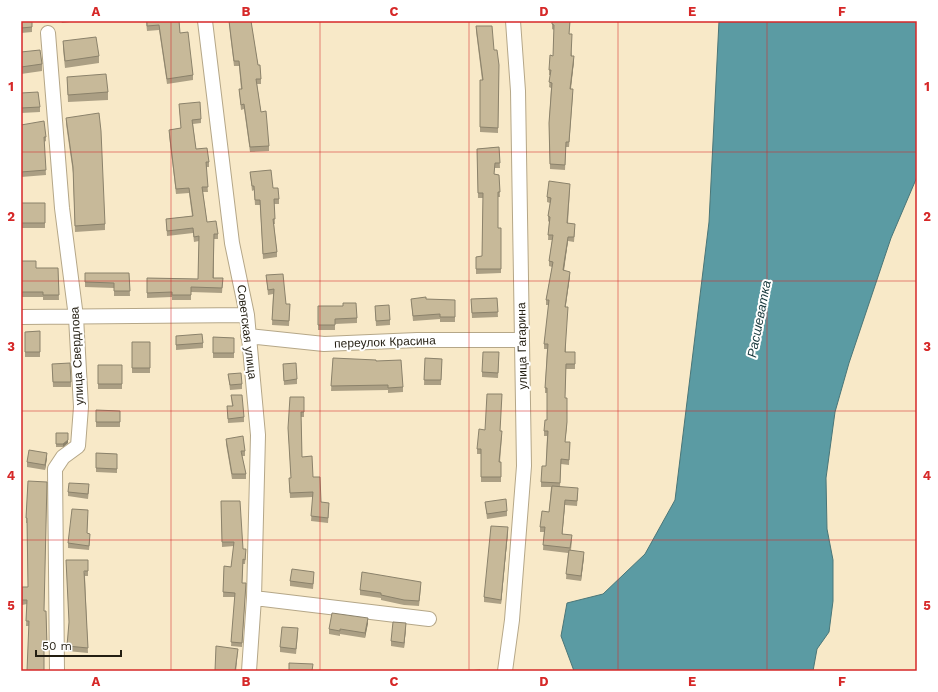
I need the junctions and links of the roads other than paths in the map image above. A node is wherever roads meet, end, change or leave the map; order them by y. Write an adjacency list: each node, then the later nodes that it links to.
1 (205, 21): 4 (street, Советская улица)
2 (513, 21): 8 (street, улица Гагарина)
3 (48, 33): 6 (street, улица Свердлова)
4 (247, 315): 6 (street); 7 (street, Советская улица)
5 (21, 317): 6 (street)
6 (76, 317): 11 (street, улица Свердлова)
7 (248, 336): 8 (street, переулок Красина); 9 (street, Советская улица)
8 (522, 340): 13 (street, улица Гагарина)
9 (254, 598): 10 (street); 12 (street, Советская улица)
10 (429, 619)
11 (57, 671)
12 (248, 671)
13 (505, 671)

